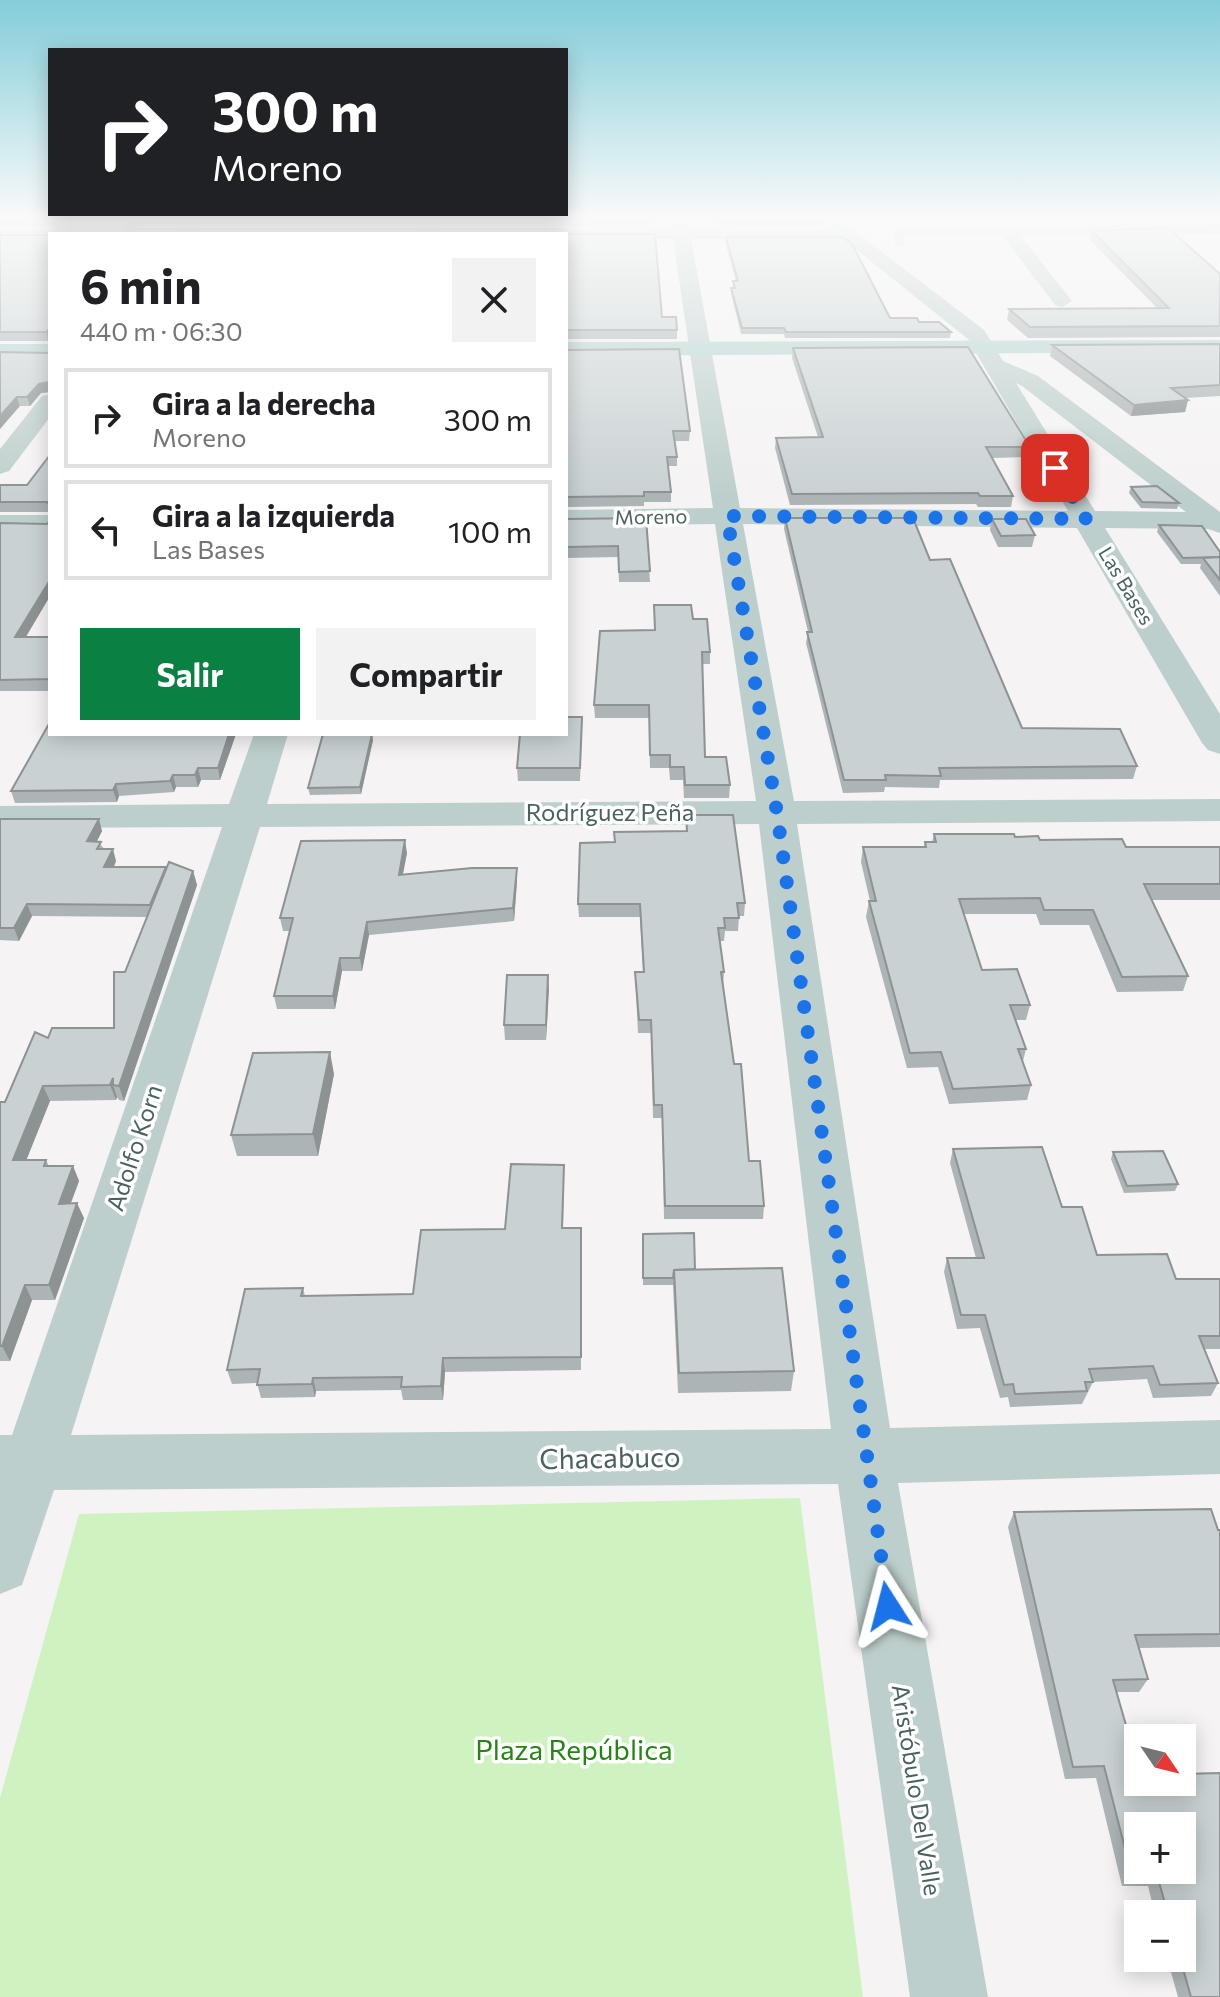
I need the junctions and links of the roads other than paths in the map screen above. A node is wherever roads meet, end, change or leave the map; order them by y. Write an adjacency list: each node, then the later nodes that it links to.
1 (693, 309): 5 (street, Aristóbulo Del Valle)
2 (943, 309): 8 (street)
3 (1220, 346): 8 (main road)
4 (568, 349): 5 (main road)
5 (699, 349): 8 (main road); 11 (street, Aristóbulo Del Valle)
6 (0, 351): 7 (main road)
7 (48, 351)
8 (989, 357): 13 (street, Las Bases); 16 (street)
9 (48, 404): 10 (street)
10 (0, 466)
11 (727, 516): 12 (street, Moreno); 13 (street, Moreno); 20 (street, Aristóbulo Del Valle)
12 (568, 518)
13 (1086, 519): 16 (street, Moreno); 18 (street, Las Bases)
14 (0, 523): 15 (street)
15 (48, 523)
16 (1218, 523)
17 (270, 736): 21 (street, Adolfo Korn)
18 (1220, 743)
19 (1220, 810): 20 (street, Rodríguez Peña)
20 (777, 813): 21 (street, Rodríguez Peña); 24 (street, Aristóbulo Del Valle)
21 (245, 814): 22 (street, Rodríguez Peña); 25 (street, Adolfo Korn)
22 (0, 817)
23 (1220, 1447): 24 (street, Chacabuco)
24 (864, 1456): 25 (street, Chacabuco); 27 (street, Aristóbulo Del Valle)
25 (15, 1463): 26 (street, Adolfo Korn)
26 (0, 1563)
27 (949, 1997)

